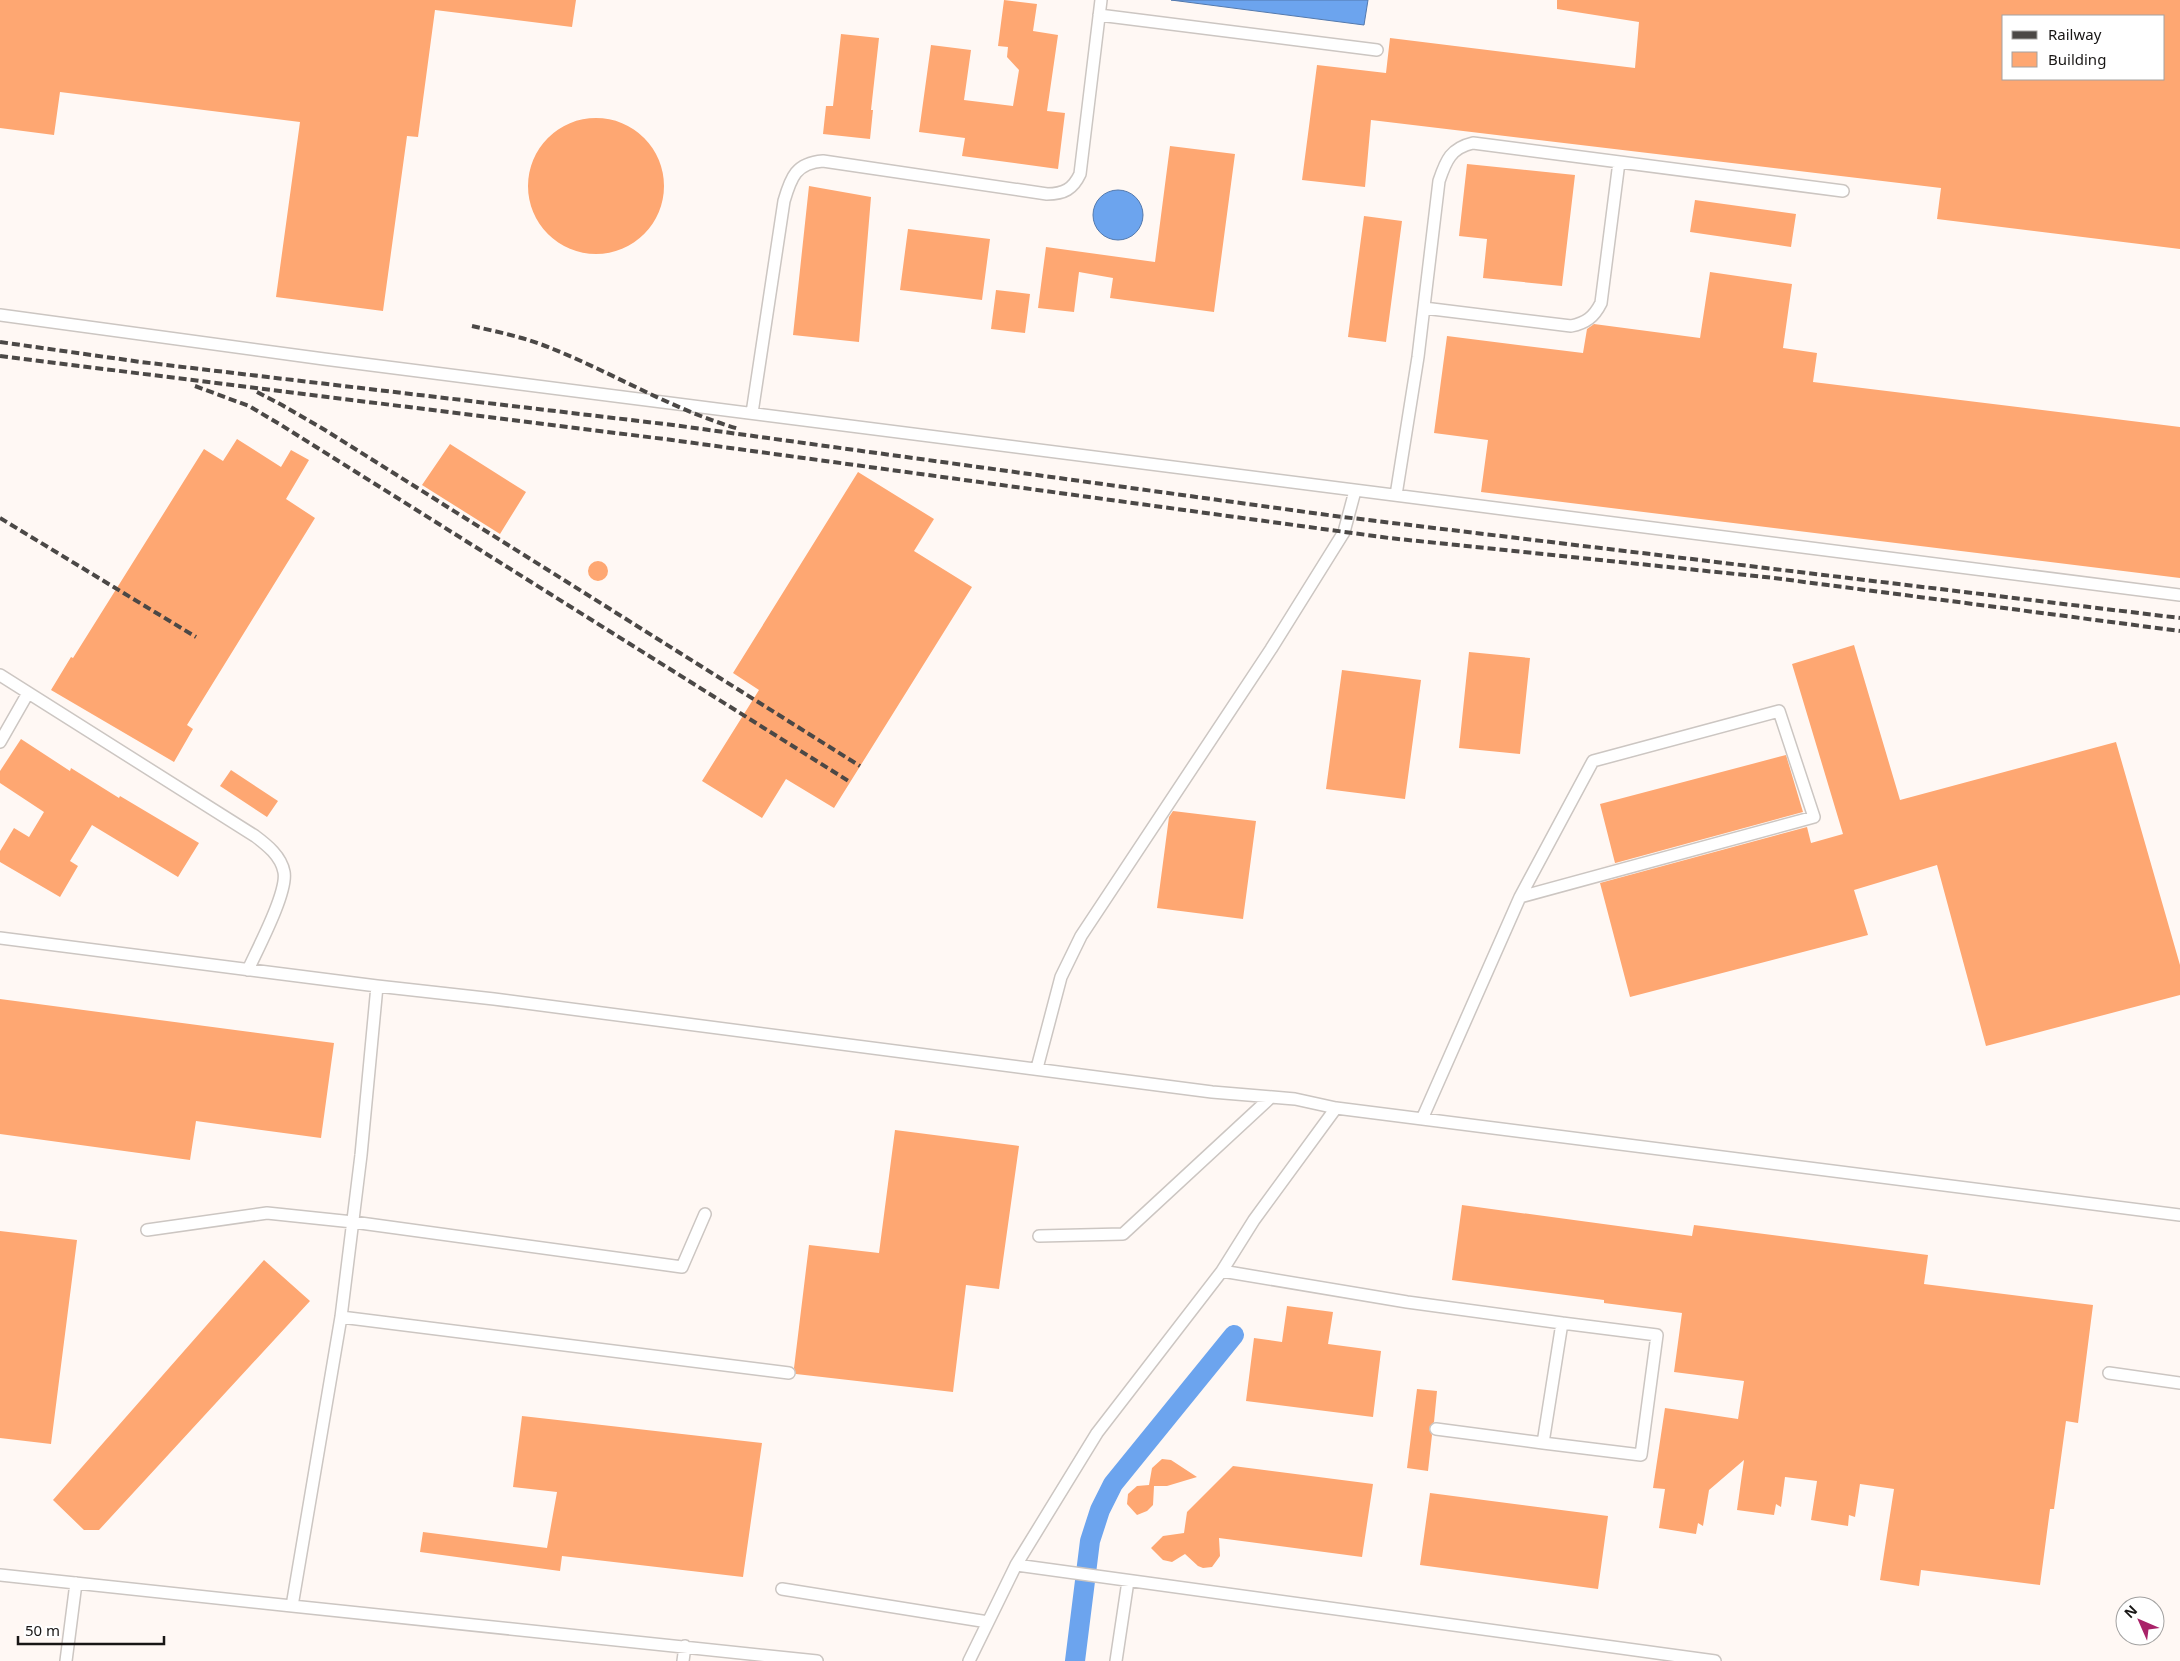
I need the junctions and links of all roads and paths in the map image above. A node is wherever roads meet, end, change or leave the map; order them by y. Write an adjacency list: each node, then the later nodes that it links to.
1 (1101, 0): 2 (lane)
2 (1099, 15): 3 (lane); 8 (lane)
3 (1377, 50)
4 (1619, 162): 5 (lane); 6 (lane); 6 (lane)
5 (1843, 191)
6 (1424, 308): 10 (lane)
7 (0, 315): 8 (lane)
8 (752, 413): 9 (lane)
9 (1355, 491): 10 (lane); 19 (lane)
10 (1396, 495): 11 (lane)
11 (2180, 595)
12 (0, 675): 13 (lane)
13 (28, 693): 14 (lane); 17 (lane)
14 (0, 742)
15 (1520, 897): 15 (lane); 22 (lane)
16 (0, 938): 17 (lane)
17 (248, 970): 18 (lane)
18 (377, 986): 19 (lane); 25 (lane)
19 (1038, 1068): 20 (lane)
20 (1270, 1098): 21 (lane); 27 (lane)
21 (1336, 1108): 22 (lane); 28 (lane)
22 (1422, 1119): 24 (lane)
23 (705, 1214): 25 (lane)
24 (2180, 1215)
25 (353, 1222): 26 (lane); 29 (lane)
26 (147, 1230)
27 (1039, 1236)
28 (1222, 1271): 30 (lane); 36 (lane)
29 (341, 1317): 32 (lane); 41 (lane)
30 (1562, 1323): 35 (lane); 35 (lane)
31 (2109, 1373): 33 (lane)
32 (789, 1374)
33 (2180, 1383)
34 (1436, 1429): 35 (lane)
35 (1544, 1443)
36 (1016, 1565): 38 (lane); 42 (lane)
37 (0, 1575): 39 (lane)
38 (1128, 1580): 48 (lane); 49 (lane)
39 (76, 1583): 41 (lane); 44 (lane)
40 (782, 1589): 42 (lane)
41 (292, 1606): 43 (lane)
42 (988, 1622): 47 (lane)
43 (685, 1646): 45 (lane); 46 (lane)
44 (66, 1661)
45 (684, 1661)
46 (817, 1661)
47 (969, 1661)
48 (1116, 1661)
49 (1715, 1661)

